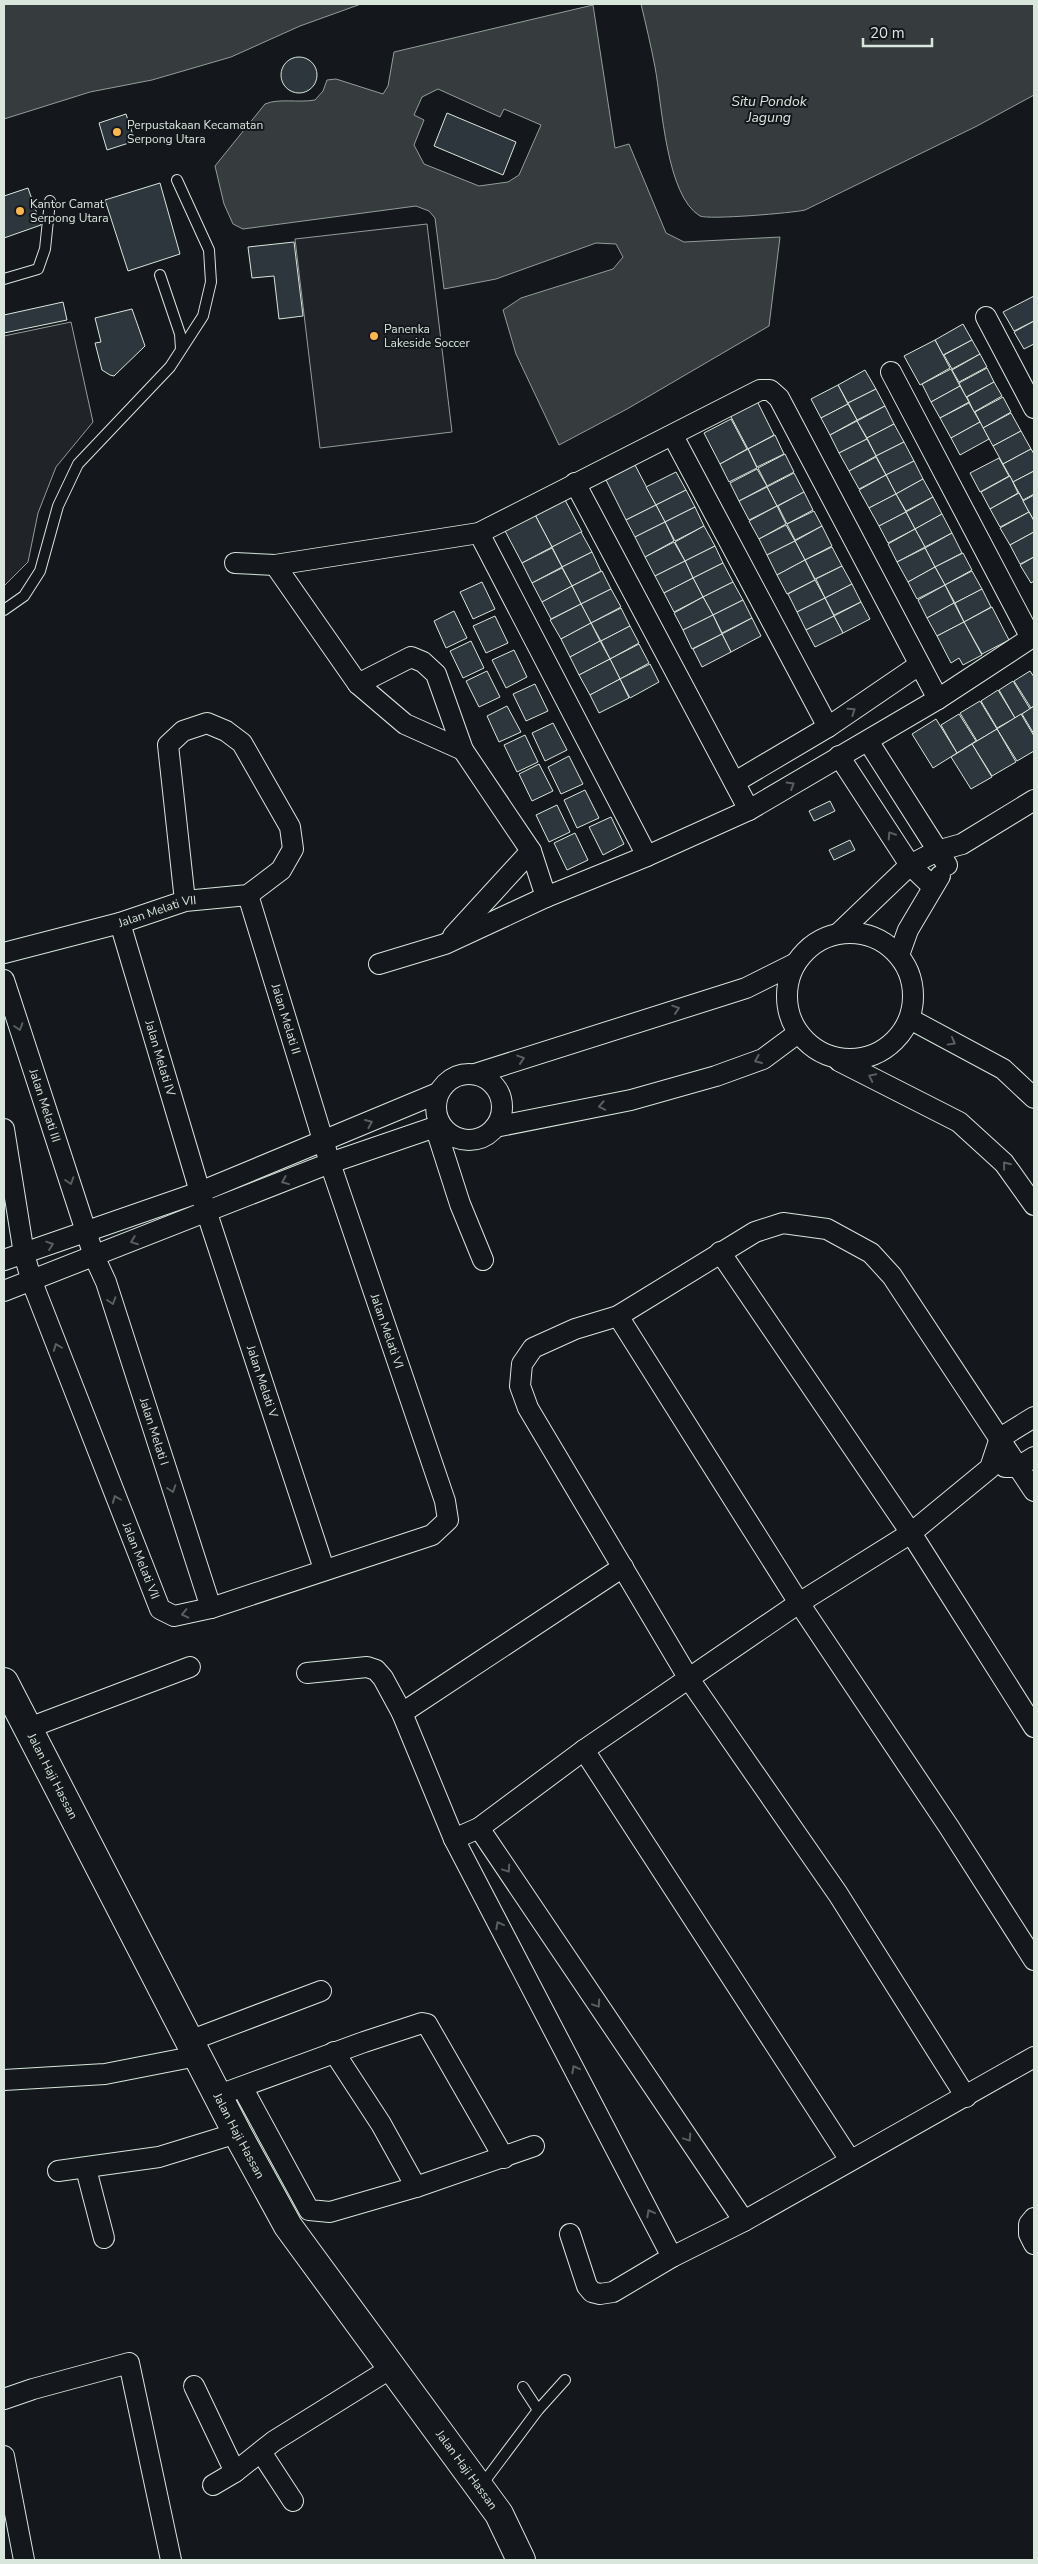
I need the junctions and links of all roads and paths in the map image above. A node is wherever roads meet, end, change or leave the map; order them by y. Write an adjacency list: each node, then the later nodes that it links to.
1 (177, 180): 6 (lane)
2 (50, 201): 4 (lane)
3 (160, 276): 6 (lane)
4 (4, 279)
5 (986, 318): 8 (street)
6 (181, 349): 14 (lane)
7 (891, 372): 15 (street)
8 (1034, 408)
9 (673, 436): 10 (street); 16 (street); 19 (street)
10 (575, 483): 11 (street); 23 (street)
11 (480, 533): 13 (street); 27 (street)
12 (235, 563): 13 (street)
13 (274, 565): 17 (street)
14 (4, 610)
15 (1033, 637): 18 (street)
16 (919, 665): 18 (street); 19 (street, one-way to 16)
17 (358, 684): 21 (street); 21 (street)
18 (938, 699): 20 (street)
19 (828, 727): 23 (street)
20 (868, 741): 22 (street); 28 (street)
21 (463, 750): 26 (street)
22 (839, 756): 25 (street, one-way to 22); 29 (street, one-way to 22)
23 (736, 782): 25 (street)
24 (1034, 800): 28 (street)
25 (749, 810): 27 (street)
26 (531, 851): 32 (street); 36 (street)
27 (647, 856): 32 (street)
28 (942, 858): 29 (street); 30 (street)
29 (910, 865): 30 (street); 35 (street)
30 (932, 886): 38 (street)
31 (248, 896): 33 (street, Jalan Melati VII); 33 (street); 51 (street, Jalan Melati II)
32 (546, 896): 36 (street)
33 (185, 901): 34 (street, Jalan Melati VII)
34 (120, 923): 37 (street, Jalan Melati VII); 53 (street, Jalan Melati IV)
35 (839, 933): 38 (street); 40 (street)
36 (445, 944): 39 (street)
37 (4, 953)
38 (899, 955): 42 (street)
39 (379, 964)
40 (794, 964): 43 (street); 45 (street, one-way to 40)
41 (4, 980): 56 (street, Jalan Melati III, one-way to 56)
42 (910, 1019): 44 (street); 47 (street, one-way to 47)
43 (798, 1033): 44 (street); 49 (street, one-way to 49)
44 (832, 1057): 54 (street, one-way to 44)
45 (475, 1074): 46 (street); 49 (street)
46 (438, 1093): 48 (street); 51 (street, one-way to 46)
47 (1034, 1098)
48 (438, 1126): 49 (street); 52 (street); 61 (street)
49 (495, 1127)
50 (4, 1129): 58 (street)
51 (324, 1142): 52 (street, Jalan Melati VI); 53 (street)
52 (330, 1163): 55 (street, one-way to 55); 70 (street, Jalan Melati VI)
53 (200, 1192): 55 (street, Jalan Melati V); 56 (street)
54 (1034, 1205)
55 (208, 1212): 59 (street, one-way to 59); 73 (street, Jalan Melati V)
56 (87, 1232): 58 (street, one-way to 56); 59 (street, Jalan Melati III)
57 (720, 1252): 64 (street); 66 (street); 71 (street)
58 (24, 1254): 60 (street); 62 (street, Jalan Melati VII)
59 (94, 1256): 62 (street); 75 (street, Jalan Melati I, one-way to 75)
60 (4, 1260)
61 (483, 1260)
62 (32, 1282): 63 (street); 75 (street, Jalan Melati VII, one-way to 62)
63 (4, 1291)
64 (618, 1316): 72 (street); 74 (street)
65 (1034, 1417): 66 (street)
66 (1000, 1438): 67 (street); 68 (street)
67 (1026, 1462): 68 (street); 69 (street)
68 (990, 1468): 71 (street)
69 (1034, 1491)
70 (448, 1520): 73 (street, Jalan Melati VII)
71 (911, 1534): 74 (street); 81 (street)
72 (623, 1567): 78 (street); 80 (street)
73 (324, 1569): 75 (street, Jalan Melati VII)
74 (798, 1603): 78 (street); 86 (street)
75 (211, 1608)
76 (190, 1667): 82 (street)
77 (307, 1673): 80 (street)
78 (689, 1679): 83 (street); 93 (street)
79 (4, 1682): 82 (street, Jalan Haji Hassan)
80 (402, 1713): 85 (street)
81 (1034, 1727)
82 (26, 1729): 88 (street, Jalan Haji Hassan)
83 (584, 1750): 84 (street); 97 (street)
84 (479, 1828): 85 (street); 102 (street, one-way to 102)
85 (454, 1839): 106 (street, one-way to 85)
86 (1034, 1960)
87 (321, 1991): 88 (street)
88 (193, 2048): 91 (street); 92 (street, Jalan Haji Hassan)
89 (334, 2052): 92 (street); 96 (street); 100 (street)
90 (1034, 2057): 93 (street)
91 (4, 2080)
92 (230, 2091): 94 (street, Jalan Haji Hassan); 100 (street)
93 (966, 2097): 97 (street)
94 (237, 2133): 98 (street); 107 (street, Jalan Haji Hassan)
95 (534, 2146): 96 (street)
96 (504, 2158): 100 (street)
97 (850, 2160): 102 (street)
98 (86, 2168): 99 (street); 104 (street)
99 (58, 2171)
100 (416, 2187)
101 (1034, 2218): 105 (street)
102 (744, 2221): 106 (street)
103 (570, 2234): 106 (street)
104 (104, 2238)
105 (1034, 2244)
106 (672, 2257)
107 (393, 2368): 113 (street); 117 (street, Jalan Haji Hassan)
108 (565, 2380): 112 (lane)
109 (194, 2386): 115 (street)
110 (523, 2388): 112 (lane)
111 (4, 2399): 120 (street)
112 (538, 2410): 117 (lane)
113 (261, 2452): 115 (street); 118 (street)
114 (4, 2456): 119 (street)
115 (235, 2472): 116 (street)
116 (213, 2485)
117 (480, 2487): 121 (street, Jalan Haji Hassan)
118 (294, 2501)
119 (24, 2560)
120 (171, 2560)
121 (521, 2560)

